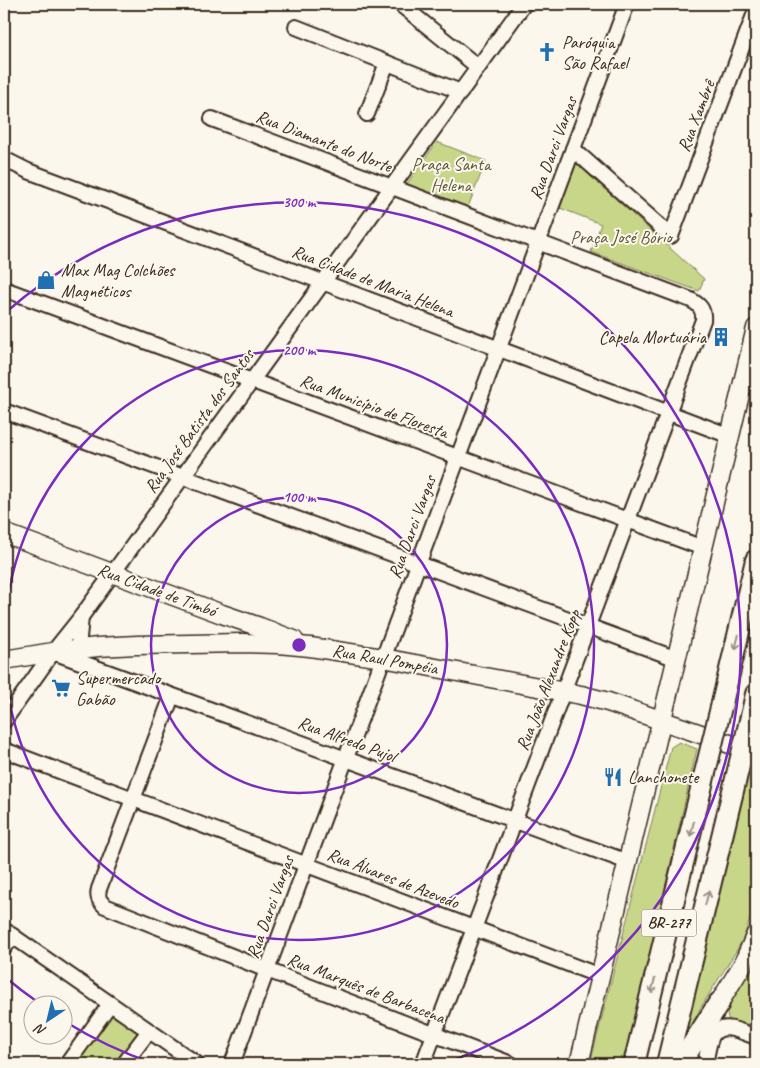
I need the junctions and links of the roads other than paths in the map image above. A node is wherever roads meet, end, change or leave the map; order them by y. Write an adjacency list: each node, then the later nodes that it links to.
1 (400, 4): 8 (street)
2 (524, 4): 8 (street, Rua José Batista dos Santos)
3 (627, 4): 12 (street, Rua Darci Vargas)
4 (744, 4): 5 (street)
5 (756, 9): 12 (street, Rua Xambrê)
6 (296, 27): 7 (street)
7 (387, 63): 9 (street); 10 (street)
8 (478, 67): 9 (street, Rua José Batista dos Santos)
9 (461, 92): 14 (street, Rua José Batista dos Santos)
10 (367, 114)
11 (212, 118): 14 (street, Rua Diamante do Norte)
12 (573, 149): 15 (street, Rua Darci Vargas)
13 (4, 159): 16 (street, Rua Cidade de Maria Helena)
14 (392, 187): 15 (street, Rua Diamante do Norte); 16 (street, Rua José Batista dos Santos)
15 (538, 242): 18 (street, Rua Diamante do Norte); 20 (street, Rua Darci Vargas)
16 (323, 282): 20 (street, Rua Cidade de Maria Helena); 21 (street, Rua José Batista dos Santos)
17 (4, 289): 21 (street, Rua Município de Floresta)
18 (702, 308): 23 (street, Rua João Alexandre Kopp)
19 (756, 328): 24 (main road)
20 (498, 348): 23 (street, Rua Cidade de Maria Helena); 25 (street, Rua Darci Vargas)
21 (252, 381): 25 (street, Rua Município de Floresta); 26 (street, Rua José Batista dos Santos)
22 (4, 411): 26 (street)
23 (669, 412): 24 (street, Rua Cidade de Maria Helena); 27 (street, Rua João Alexandre Kopp)
24 (730, 436): 29 (main road)
25 (458, 457): 27 (street, Rua Município de Floresta); 31 (street, Rua Darci Vargas)
26 (182, 477): 31 (street); 32 (street, Rua José Batista dos Santos)
27 (628, 520): 29 (street, Rua Município de Floresta); 36 (street, Rua João Alexandre Kopp)
28 (4, 533): 32 (main road, Rua Cidade de Timbó)
29 (703, 548): 43 (main road)
30 (756, 560): 74 (highway, BR-277, one-way to 74, bridge)
31 (418, 564): 36 (street); 42 (street, Rua Darci Vargas)
32 (113, 574): 33 (main road, Rua Cidade de Timbó); 34 (street, Rua José Batista dos Santos)
33 (222, 614): 35 (main road, Rua Cidade de Timbó); 37 (main road)
34 (81, 617): 39 (street); 40 (street, Rua José Batista dos Santos)
35 (260, 627): 37 (main road); 38 (main road, Rua Cidade de Timbó)
36 (588, 627): 43 (street); 44 (street, Rua João Alexandre Kopp)
37 (247, 643): 38 (main road, Rua Raul Pompéia); 39 (main road, Rua Raul Pompéia)
38 (310, 647): 42 (main road, Rua Raul Pompéia)
39 (78, 648): 40 (main road, Rua Raul Pompéia)
40 (52, 652): 41 (main road, Rua Raul Pompéia); 45 (street, Rua Alfredo Pujol); 48 (street, Rua José Batista dos Santos)
41 (7, 658)
42 (383, 658): 44 (main road, Rua Raul Pompéia); 51 (street, Rua Darci Vargas)
43 (677, 659): 47 (main road)
44 (564, 691): 47 (main road, Rua Raul Pompéia); 53 (street, Rua João Alexandre Kopp)
45 (172, 696): 51 (street, Rua Alfredo Pujol); 52 (street)
46 (755, 701): 75 (highway, BR-277, one-way to 46, bridge)
47 (662, 720): 50 (main road, Rua Raul Pompéia); 54 (main road)
48 (4, 721)
49 (4, 750): 52 (street, Rua Álvares de Azevedo)
50 (756, 753)
51 (345, 759): 53 (street, Rua Alfredo Pujol); 55 (street, Rua Darci Vargas)
52 (133, 799): 55 (street, Rua Álvares de Azevedo); 60 (street, Rua Marquês de Barbacena)
53 (514, 821): 54 (street, Rua Alfredo Pujol); 56 (street, Rua João Alexandre Kopp)
54 (628, 862): 61 (main road)
55 (306, 865): 56 (street, Rua Álvares de Azevedo); 60 (street, Rua Darci Vargas)
56 (474, 929): 61 (street, Rua Álvares de Azevedo); 65 (street, Rua João Alexandre Kopp)
57 (8, 933): 59 (street); 63 (street)
58 (756, 934): 62 (main road)
59 (4, 948)
60 (267, 970): 65 (street, Rua Marquês de Barbacena); 70 (street, Rua Darci Vargas)
61 (600, 976): 73 (main road)
62 (719, 1003): 76 (highway)
63 (110, 1004): 64 (street); 67 (street)
64 (149, 1031): 68 (street); 69 (street)
65 (434, 1034): 71 (street, Rua João Alexandre Kopp); 72 (street, Rua Marquês de Barbacena)
66 (756, 1037): 77 (street)
67 (67, 1064)
68 (124, 1064)
69 (197, 1064)
70 (232, 1064)
71 (423, 1064)
72 (511, 1064)
73 (579, 1064)
74 (634, 1064)
75 (667, 1064)
76 (680, 1064)
77 (705, 1064)

